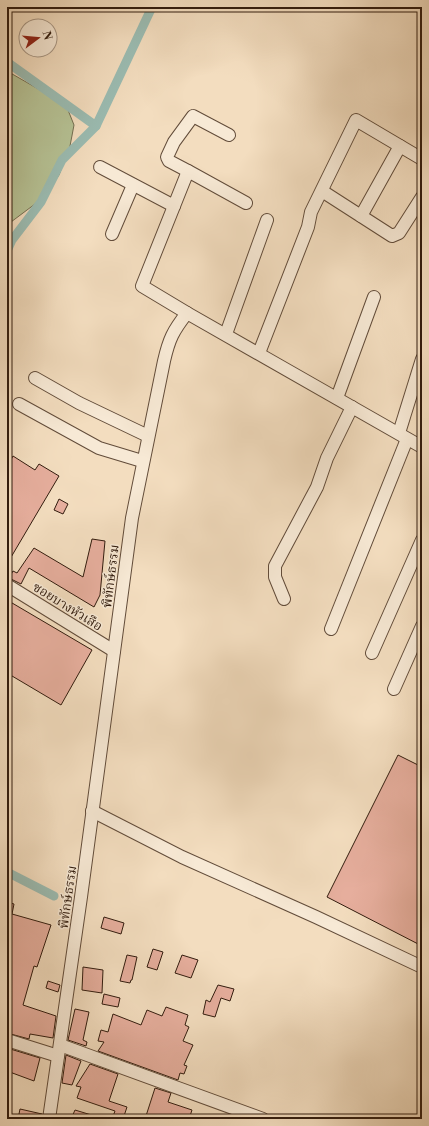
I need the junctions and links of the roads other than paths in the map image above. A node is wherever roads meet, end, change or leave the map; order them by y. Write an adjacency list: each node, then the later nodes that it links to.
1 (230, 135): 5 (street)
2 (400, 146): 3 (street); 7 (street); 11 (street)
3 (422, 159)
4 (100, 167): 6 (street)
5 (188, 172): 9 (street); 10 (street)
6 (134, 185): 10 (street); 13 (street)
7 (322, 191): 11 (street); 17 (street)
8 (422, 198): 11 (street)
9 (246, 203)
10 (174, 206): 15 (street)
11 (361, 216)
12 (267, 220): 16 (street)
13 (112, 234)
14 (374, 297): 20 (street)
15 (187, 313): 16 (street); 23 (street, พิทักษ์ธรรม)
16 (226, 334): 17 (street)
17 (259, 353): 20 (street)
18 (422, 359): 24 (street)
19 (35, 378): 23 (street)
20 (337, 398): 22 (street)
21 (19, 404): 26 (street)
22 (352, 407): 24 (street); 29 (street)
23 (148, 436): 26 (street, พิทักษ์ธรรม)
24 (403, 436): 25 (street); 31 (street)
25 (422, 447)
26 (142, 461): 32 (street, พิทักษ์ธรรม)
27 (422, 540): 33 (street)
28 (7, 585): 32 (street, ซอยบางหัวเสือ)
29 (284, 599)
30 (422, 626): 34 (street)
31 (331, 629)
32 (114, 651): 35 (street, พิทักษ์ธรรม)
33 (372, 653)
34 (394, 689)
35 (92, 811): 36 (street); 38 (street, พิทักษ์ธรรม)
36 (422, 967)
37 (7, 1040): 38 (street)
38 (59, 1050): 39 (street, พิทักษ์ธรรม); 40 (street)
39 (49, 1119)
40 (263, 1119)

